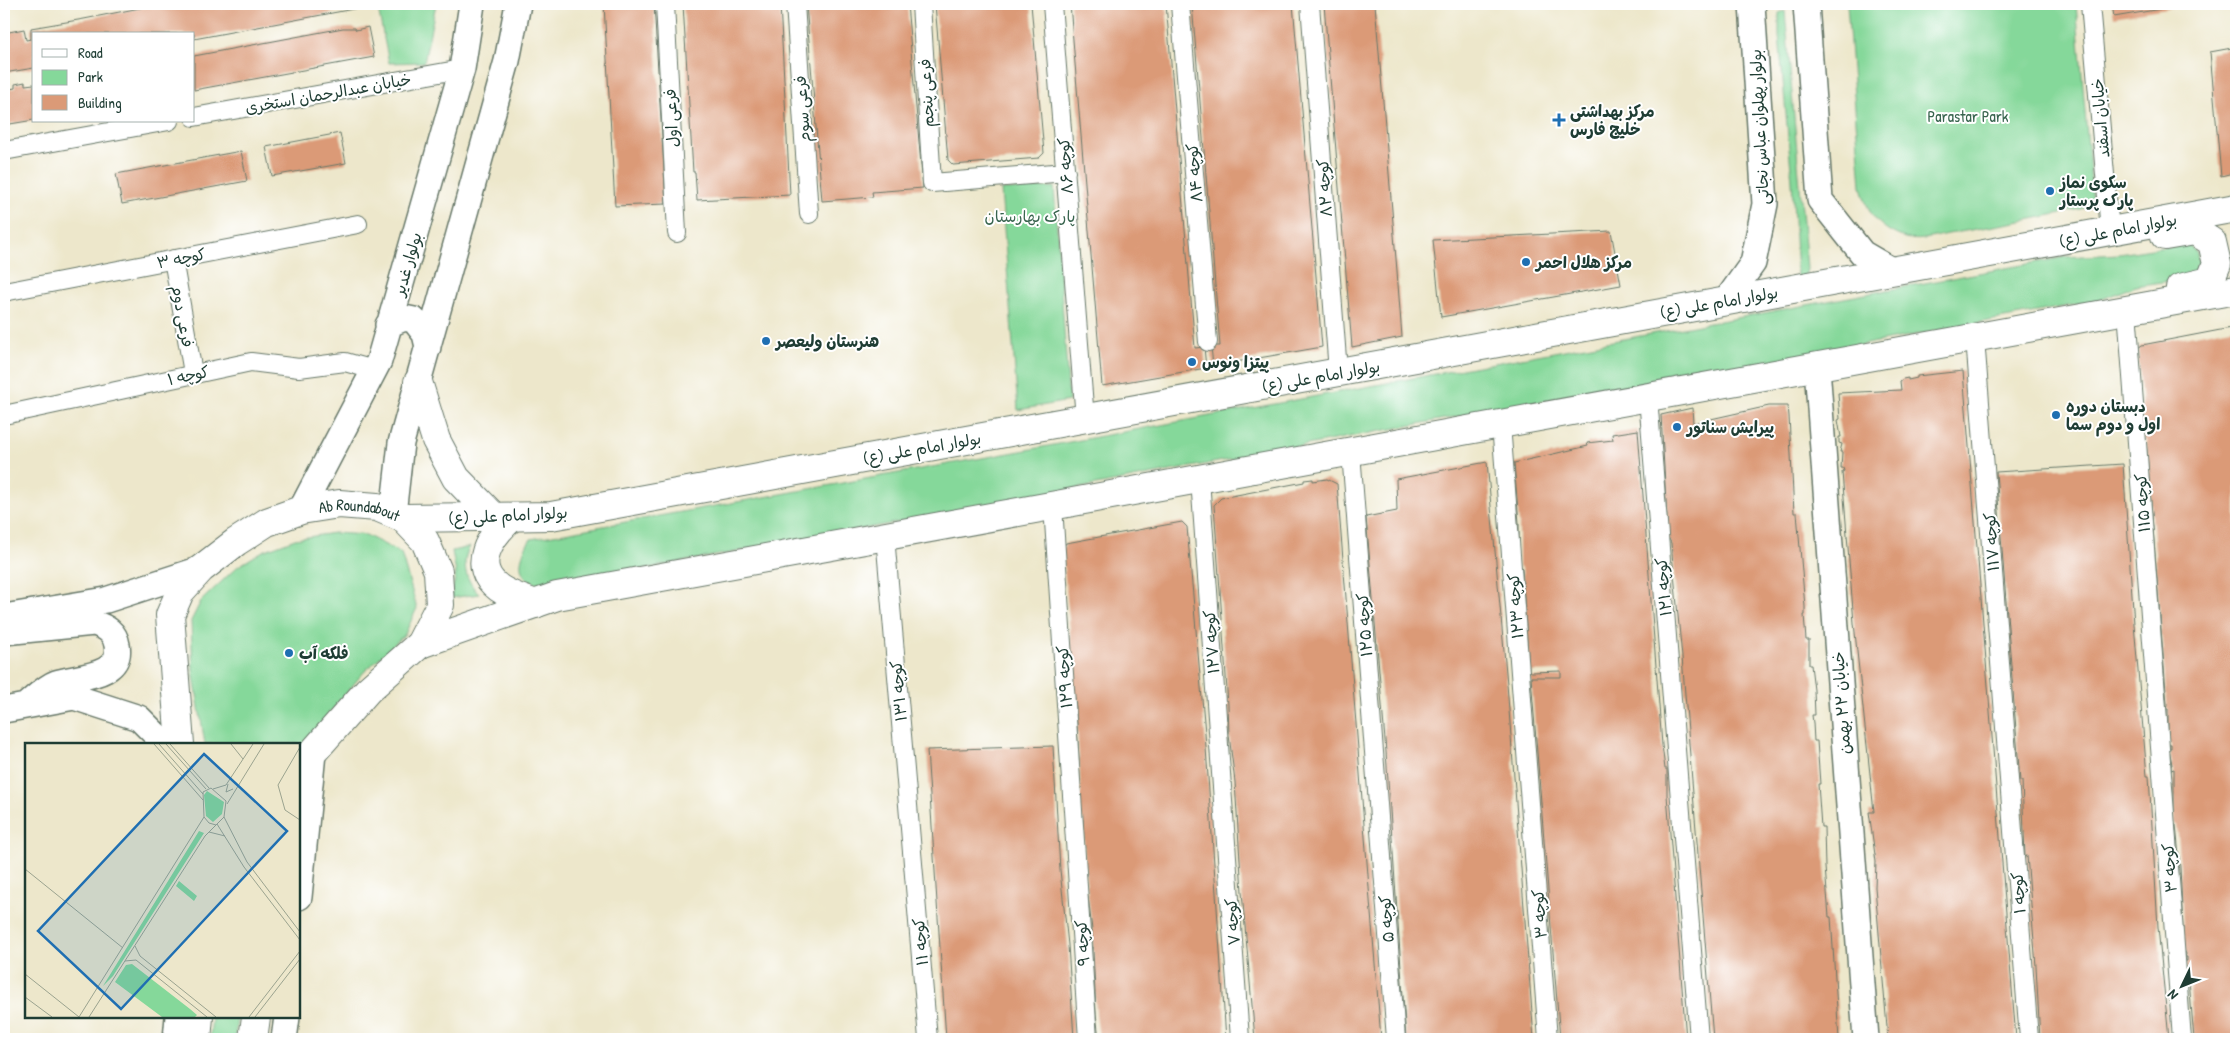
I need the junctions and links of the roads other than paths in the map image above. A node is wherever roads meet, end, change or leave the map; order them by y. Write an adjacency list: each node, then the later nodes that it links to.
1 (472, 4): 12 (street, بولوار غدیر)
2 (518, 4): 28 (street)
3 (665, 4): 21 (street, فرعی اول)
4 (795, 4): 18 (street, فرعی سوم)
5 (921, 4): 16 (street, فرعی پنجم)
6 (1052, 4): 16 (street, کوچه ۸۶)
7 (1180, 4): 34 (street, کوچه ۸۴)
8 (1310, 4): 38 (street, کوچه ۸۲)
9 (2090, 4): 20 (street, خیابان اسفند)
10 (1804, 7): 24 (street)
11 (1758, 8): 29 (street, بولوار پهلوان عباس نجاتی)
12 (462, 69): 13 (street, خیابان عبدالرحمان استخری); 25 (street, بولوار غدیر)
13 (195, 117)
14 (164, 122): 15 (street)
15 (4, 151)
16 (1066, 172): 43 (street, کوچه ۸۶)
17 (2236, 208): 20 (main road, بولوار امام علی (ع))
18 (809, 214)
19 (358, 224): 23 (street, کوچه ۳)
20 (2110, 231): 22 (main road, بولوار امام علی (ع))
21 (677, 233)
22 (2061, 241): 24 (main road, بولوار امام علی (ع)); 31 (main road)
23 (173, 260): 27 (street, کوچه ۳); 39 (street, فرعی دوم)
24 (1893, 271): 29 (main road, بولوار امام علی (ع))
25 (401, 286): 28 (street); 32 (street, بولوار غدیر)
26 (2236, 290): 30 (main road)
27 (4, 292)
28 (442, 300): 35 (street)
29 (1726, 301): 38 (main road, بولوار امام علی (ع))
30 (2127, 310): 31 (main road); 57 (street, کوچه ۱۱۵)
31 (2097, 315): 33 (main road)
32 (388, 325): 35 (street); 37 (street, بولوار غدیر)
33 (1976, 338): 36 (main road); 61 (street, کوچه ۱۱۷)
34 (1208, 342)
35 (428, 347): 40 (street)
36 (1816, 366): 41 (main road); 87 (street, خیابان ۲۲ بهمن)
37 (374, 370): 39 (street, کوچه ۱); 48 (street, بولوار غدیر)
38 (1338, 372): 43 (main road, بولوار امام علی (ع))
39 (193, 373): 42 (street, کوچه ۱)
40 (418, 382): 49 (street); 50 (main road)
41 (1648, 397): 44 (main road); 86 (street, کوچه ۱۲۱)
42 (4, 414)
43 (1085, 419): 50 (main road, بولوار امام علی (ع))
44 (1501, 424): 45 (main road); 63 (street, کوچه ۱۲۳)
45 (1351, 452): 46 (main road); 64 (street, کوچه ۱۲۵)
46 (1200, 479): 47 (main road); 65 (street, کوچه ۱۲۷)
47 (1053, 506): 51 (main road); 67 (street, کوچه ۱۲۹)
48 (301, 510): 49 (main road, Ab Roundabout); 52 (main road, Ab Roundabout)
49 (398, 516): 50 (main road, بولوار امام علی (ع)); 56 (main road, Ab Roundabout)
50 (503, 517): 53 (main road)
51 (885, 536): 53 (main road); 66 (street, کوچه ۱۳۱)
52 (201, 569): 54 (street); 60 (main road, Ab Roundabout)
53 (535, 604): 56 (main road)
54 (4, 617)
55 (4, 632): 58 (street)
56 (420, 644): 62 (main road, Ab Roundabout)
57 (2156, 696): 89 (street, کوچه ۳)
58 (15, 708): 59 (street)
59 (164, 743)
60 (180, 743)
61 (2007, 747): 88 (street, کوچه ۱)
62 (306, 761): 68 (street)
63 (1529, 788): 85 (street, کوچه ۳)
64 (1377, 798): 84 (street, کوچه ۵)
65 (1223, 804): 83 (street, کوچه ۷)
66 (912, 846): 81 (street, کوچه ۱۱)
67 (1076, 847): 82 (street, کوچه ۹)
68 (300, 878)
69 (178, 1018): 75 (street)
70 (194, 1018): 76 (street)
71 (199, 1018): 77 (main road)
72 (256, 1018): 78 (main road)
73 (260, 1018): 79 (street)
74 (286, 1018): 80 (street)
75 (176, 1039)
76 (184, 1039)
77 (197, 1039)
78 (253, 1039)
79 (267, 1039)
80 (284, 1039)
81 (928, 1039)
82 (1088, 1039)
83 (1240, 1039)
84 (1396, 1039)
85 (1548, 1039)
86 (1699, 1039)
87 (1866, 1039)
88 (2029, 1039)
89 (2182, 1039)

